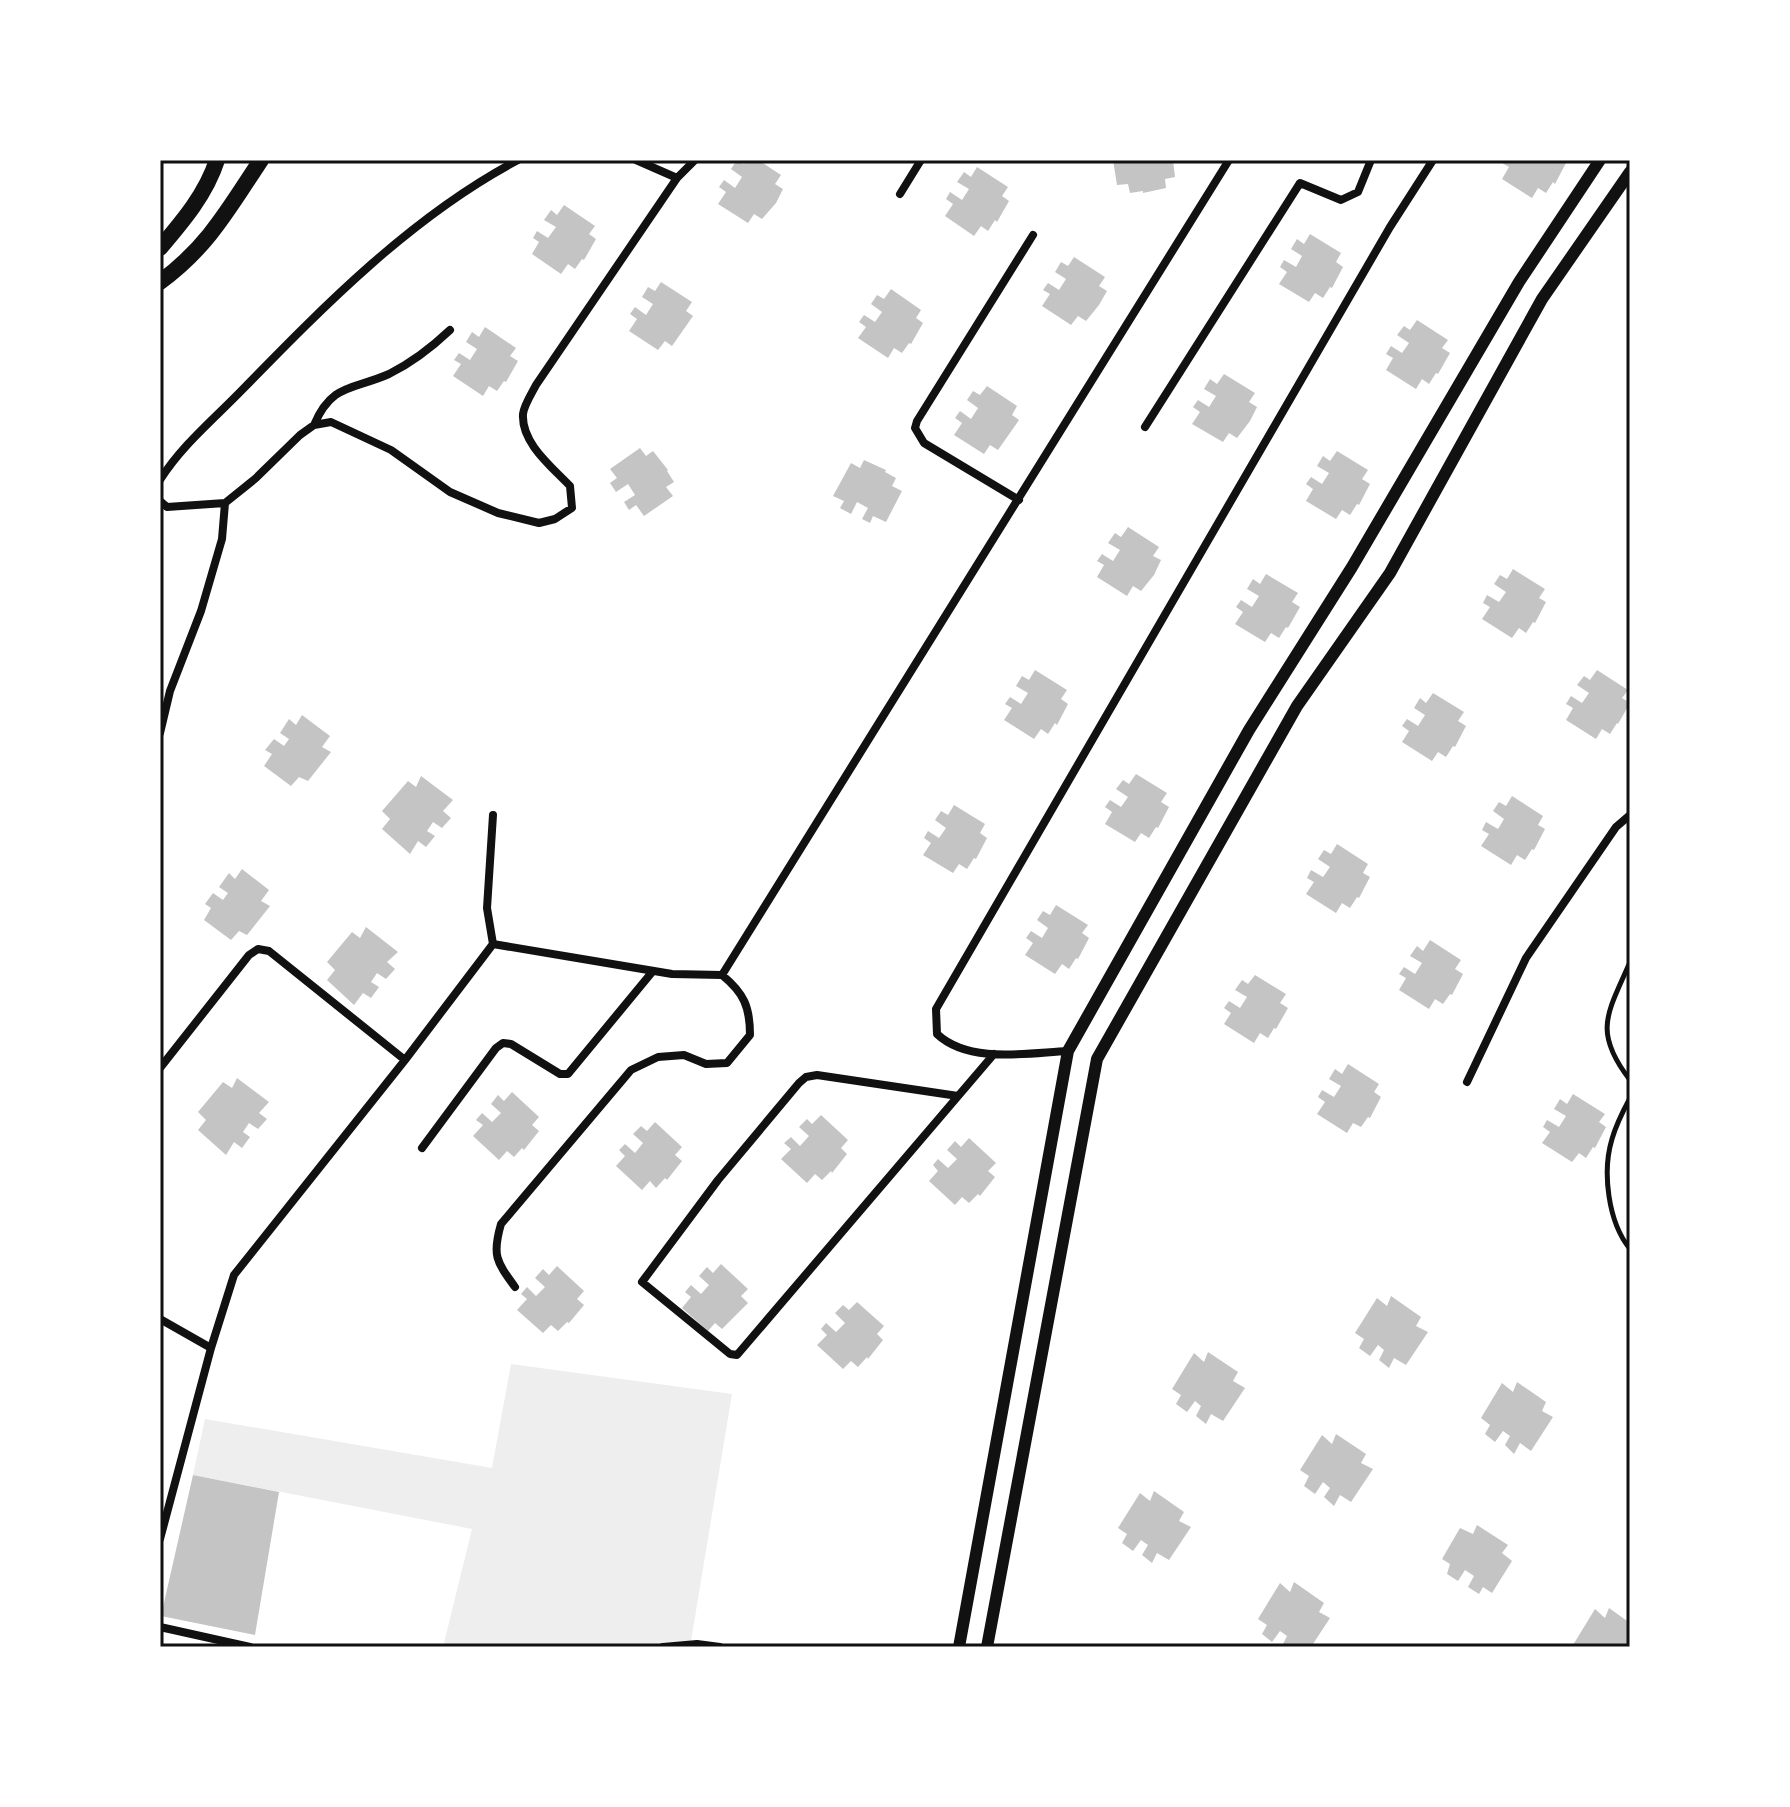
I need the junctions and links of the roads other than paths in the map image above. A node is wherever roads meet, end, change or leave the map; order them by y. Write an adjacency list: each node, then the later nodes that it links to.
1 (217, 160): 15 (main road)
2 (261, 160): 16 (main road)
3 (518, 160): 20 (street)
4 (636, 160): 12 (street)
5 (695, 160): 12 (street)
6 (921, 160): 13 (street)
7 (1229, 160): 21 (street)
8 (1371, 160): 19 (street)
9 (1433, 160): 32 (street)
10 (1600, 160): 31 (street)
11 (1630, 172): 51 (street)
12 (677, 178): 18 (street)
13 (900, 194)
14 (1033, 235): 21 (street)
15 (160, 248)
16 (160, 282)
17 (450, 330): 18 (street)
18 (314, 425): 23 (street)
19 (1145, 427)
20 (160, 480)
21 (1019, 500): 30 (street)
22 (160, 501): 23 (street)
23 (225, 503): 24 (street)
24 (160, 733)
25 (493, 815): 27 (street)
26 (1630, 815): 36 (street)
27 (493, 944): 29 (street); 33 (street)
28 (1630, 962): 35 (lane)
29 (653, 971): 30 (street); 39 (street)
30 (722, 975): 41 (street)
31 (1068, 1051): 32 (street); 50 (street)
32 (994, 1054): 37 (street)
33 (405, 1060): 34 (street); 43 (street)
34 (160, 1068)
35 (1630, 1080)
36 (1467, 1082)
37 (958, 1096): 37 (street)
38 (1630, 1098): 40 (lane)
39 (422, 1148)
40 (1630, 1249)
41 (515, 1287)
42 (160, 1319): 43 (street)
43 (211, 1348): 44 (street)
44 (160, 1539)
45 (160, 1627): 47 (street)
46 (699, 1646): 48 (street); 49 (street)
47 (250, 1647)
48 (663, 1647)
49 (720, 1647)
50 (959, 1647)
51 (987, 1647)

